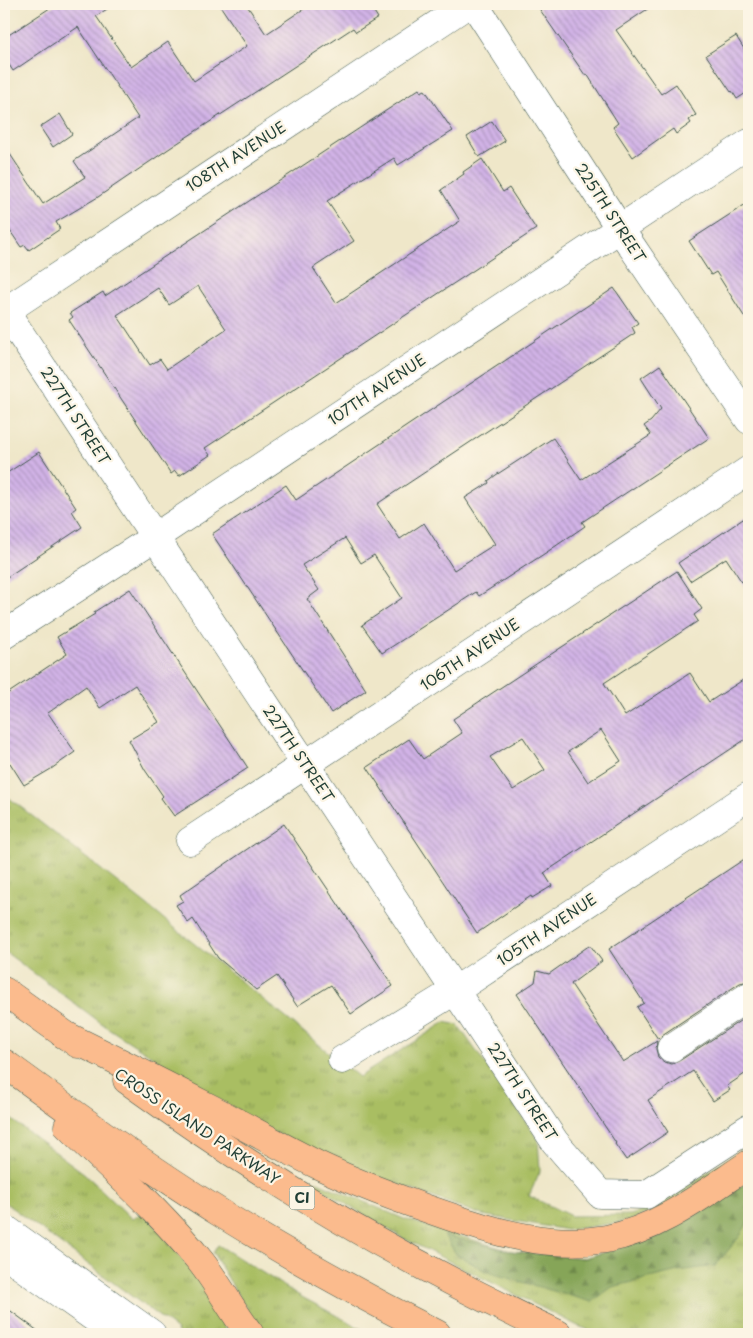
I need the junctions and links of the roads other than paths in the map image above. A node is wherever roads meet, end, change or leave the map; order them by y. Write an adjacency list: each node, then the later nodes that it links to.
1 (468, 4): 5 (street, 108TH AVENUE)
2 (474, 4): 4 (street, 225TH STREET)
3 (749, 143): 4 (street, 107TH AVENUE)
4 (620, 229): 6 (street, 225TH STREET); 8 (street, 107TH AVENUE)
5 (4, 310): 8 (street, 227TH STREET)
6 (749, 420)
7 (749, 470): 10 (street, 106TH AVENUE)
8 (155, 537): 9 (street, 107TH AVENUE); 10 (street, 227TH STREET)
9 (4, 635)
10 (305, 765): 12 (street, 106TH AVENUE); 13 (street, 227TH STREET)
11 (749, 796): 13 (street, 105TH AVENUE)
12 (190, 841)
13 (456, 990): 18 (street, 105TH AVENUE); 20 (street, 227TH STREET)
14 (4, 991): 16 (highway, CROSS ISLAND PARKWAY / CI)
15 (749, 996): 17 (street)
16 (63, 1034): 21 (highway); 28 (highway, CROSS ISLAND PARKWAY / CI)
17 (671, 1048)
18 (342, 1060)
19 (4, 1063): 24 (highway); 27 (highway)
20 (749, 1128)
21 (749, 1164)
22 (4, 1228): 26 (street)
23 (4, 1254): 25 (street)
24 (242, 1328)
25 (117, 1334)
26 (152, 1334)
27 (437, 1334)
28 (558, 1334)

